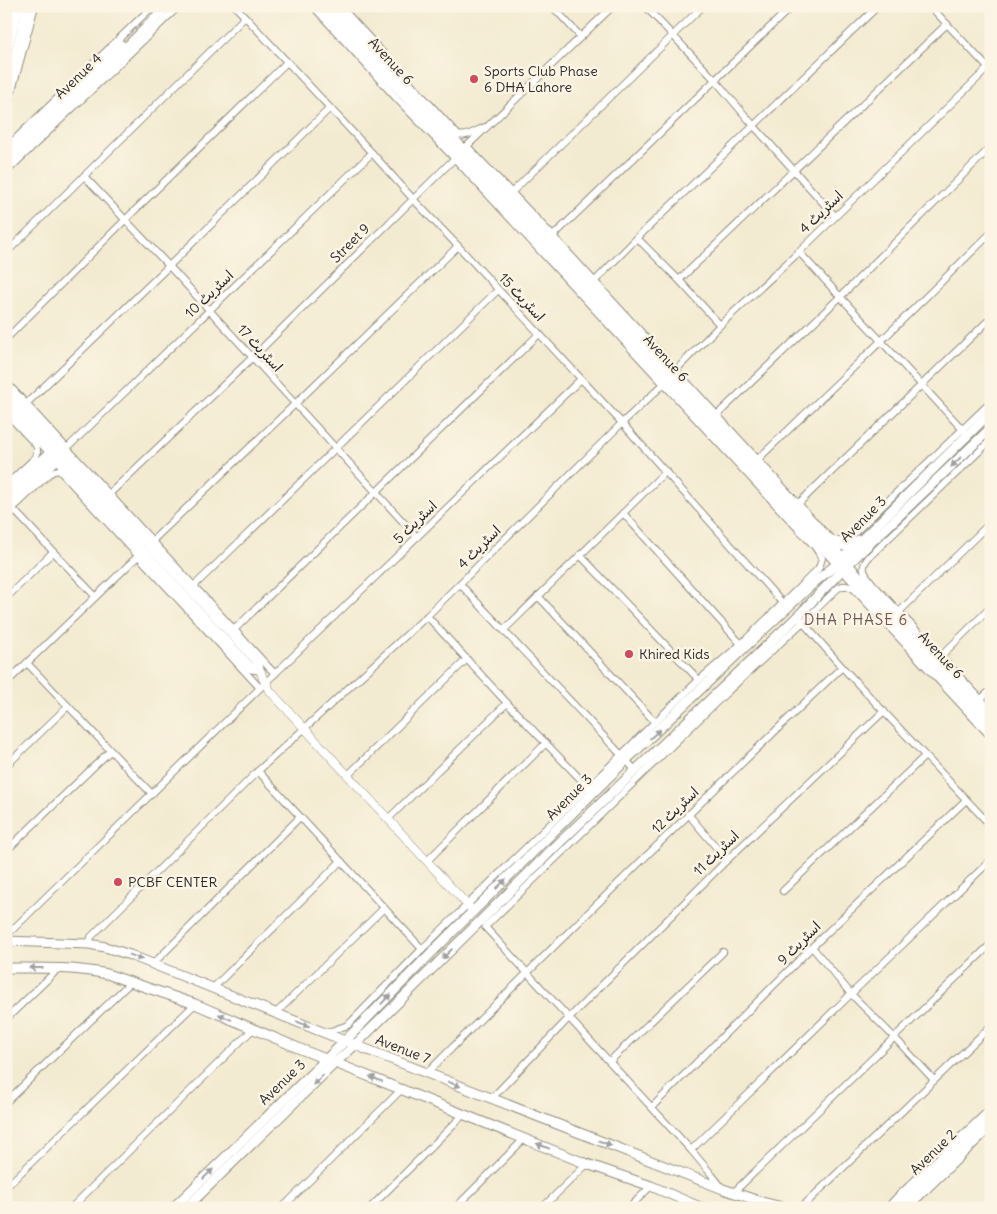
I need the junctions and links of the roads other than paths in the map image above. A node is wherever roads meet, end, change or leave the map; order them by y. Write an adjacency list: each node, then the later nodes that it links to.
1 (13, 6): 23 (street)
2 (19, 6): 26 (main road)
3 (28, 6): 30 (main road)
4 (35, 6): 32 (street)
5 (152, 6): 35 (street)
6 (161, 6): 39 (main road, Avenue 4)
7 (168, 6): 40 (main road, Avenue 4)
8 (179, 6): 42 (street)
9 (235, 6): 21 (street, اسٹریٹ 15)
10 (313, 6): 37 (street)
11 (321, 6): 37 (main road, Avenue 6)
12 (331, 6): 37 (main road, Avenue 6)
13 (552, 6): 25 (street)
14 (613, 6): 25 (street, Street 9)
15 (645, 6): 24 (street)
16 (703, 6): 24 (street)
17 (792, 6): 29 (street)
18 (878, 6): 34 (street)
19 (930, 6): 22 (street)
20 (344, 7): 33 (street)
21 (245, 17): 27 (street, اسٹریٹ 15); 43 (street)
22 (947, 24): 28 (street); 41 (street)
23 (6, 30)
24 (672, 36): 29 (street); 44 (street)
25 (581, 38): 33 (street, Street 9)
26 (6, 54)
27 (287, 62): 31 (street, اسٹریٹ 15); 47 (street)
28 (989, 70): 46 (street, اسٹریٹ 4)
29 (714, 80): 34 (street); 49 (street)
30 (6, 90)
31 (330, 108): 38 (street, اسٹریٹ 15); 54 (street)
32 (6, 113)
33 (490, 124): 37 (street, Street 9)
34 (754, 126): 41 (street); 50 (street)
35 (6, 145)
36 (991, 148): 58 (street)
37 (461, 152): 44 (street); 45 (street, Street 9); 66 (main road, Avenue 6)
38 (372, 153): 45 (street, اسٹریٹ 15); 59 (street, اسٹریٹ 10)
39 (6, 156)
40 (6, 166)
41 (794, 171): 46 (street); 55 (street)
42 (6, 172)
43 (84, 176): 47 (street, اسٹریٹ 17); 53 (street)
44 (511, 193): 49 (street)
45 (413, 200): 51 (street, اسٹریٹ 15); 65 (street, Street 9)
46 (836, 216): 52 (street, اسٹریٹ 4)
47 (126, 219): 54 (street, اسٹریٹ 17); 63 (street)
48 (991, 233): 64 (street)
49 (552, 236): 56 (street)
50 (637, 238): 55 (street); 56 (street)
51 (458, 246): 57 (street, اسٹریٹ 15); 74 (street)
52 (799, 252): 58 (street); 61 (street, اسٹریٹ 4)
53 (6, 253)
54 (169, 266): 59 (street, اسٹریٹ 17); 73 (street)
55 (679, 280): 61 (street)
56 (594, 282): 66 (street)
57 (498, 290): 62 (street, اسٹریٹ 15); 82 (street)
58 (840, 297): 64 (street); 77 (street)
59 (210, 311): 65 (street, اسٹریٹ 17); 83 (street, اسٹریٹ 10)
60 (991, 318): 69 (street)
61 (720, 325): 66 (street, اسٹریٹ 4)
62 (539, 334): 67 (street, اسٹریٹ 15); 89 (street)
63 (6, 339)
64 (881, 341): 69 (street); 84 (street)
65 (253, 358): 74 (street, اسٹریٹ 17); 91 (street, Street 9)
66 (670, 377): 77 (street); 78 (street, اسٹریٹ 4); 99 (main road, Avenue 6)
67 (581, 379): 78 (street, اسٹریٹ 15); 97 (street, اسٹریٹ 5)
68 (6, 382): 73 (street)
69 (921, 385): 80 (street); 92 (street)
70 (6, 392): 83 (main road)
71 (991, 402): 80 (street)
72 (6, 404): 83 (main road)
73 (26, 404): 83 (street)
74 (295, 404): 82 (street, اسٹریٹ 17); 98 (street)
75 (991, 412): 80 (main road, Avenue 3)
76 (6, 413): 88 (street)
77 (717, 414): 84 (street)
78 (622, 423): 86 (street, اسٹریٹ 15); 109 (street, اسٹریٹ 4)
79 (991, 428): 100 (main road, Avenue 3, one-way to 100)
80 (965, 433): 99 (street); 100 (main road, Avenue 3)
81 (991, 440): 100 (street)
82 (336, 448): 89 (street, اسٹریٹ 17); 110 (street)
83 (59, 451): 85 (main road); 87 (main road); 90 (main road); 91 (main road)
84 (758, 459): 92 (street)
85 (65, 471): 87 (street); 104 (street); 105 (main road)
86 (666, 471): 94 (street); 116 (street, اسٹریٹ 15)
87 (46, 472): 93 (main road)
88 (6, 485)
89 (376, 492): 97 (street, اسٹریٹ 17); 121 (street)
90 (6, 495)
91 (108, 496): 98 (street); 128 (main road)
92 (799, 503): 99 (street)
93 (10, 508): 95 (street); 102 (street)
94 (623, 513): 103 (street); 123 (street)
95 (6, 515)
96 (991, 522): 118 (street)
97 (417, 537): 129 (street, اسٹریٹ 5)
98 (153, 540): 110 (street)
99 (820, 540): 101 (main road, Avenue 6); 116 (street)
100 (871, 543): 101 (main road); 106 (main road, Avenue 3); 108 (main road); 112 (street)
101 (828, 548): 106 (main road, Avenue 6); 107 (main road)
102 (53, 552): 113 (street); 115 (street)
103 (580, 555): 114 (street); 130 (street)
104 (138, 556): 105 (street); 113 (street)
105 (149, 563): 128 (main road); 132 (street)
106 (843, 564): 107 (main road, Avenue 3); 108 (main road, Avenue 6); 111 (main road, Avenue 3)
107 (817, 580): 116 (main road, Avenue 3)
108 (858, 580): 111 (main road); 112 (main road, Avenue 6)
109 (460, 584): 119 (street, اسٹریٹ 4); 122 (street)
110 (195, 585): 121 (street)
111 (825, 589): 120 (main road, Avenue 3)
112 (867, 591): 118 (street); 120 (street); 139 (main road, Avenue 6); 141 (main road, Avenue 6); 143 (street)
113 (95, 596): 126 (street)
114 (538, 596): 122 (street); 140 (street)
115 (6, 598)
116 (785, 606): 123 (street); 147 (main road, Avenue 3, one-way to 116)
117 (991, 607): 124 (street)
118 (899, 612): 124 (street)
119 (427, 616): 125 (street); 142 (street, اسٹریٹ 4)
120 (800, 619): 127 (street); 149 (main road, Avenue 3); 177 (street)
121 (235, 629): 129 (street)
122 (504, 630): 147 (street)
123 (741, 644): 130 (street)
124 (941, 656): 134 (street)
125 (467, 659): 135 (street); 151 (street)
126 (27, 663): 131 (street); 136 (street)
127 (842, 667): 138 (street); 155 (street, اسٹریٹ 12)
128 (259, 669): 132 (street)
129 (276, 674): 132 (street, اسٹریٹ 5)
130 (699, 680): 140 (street)
131 (6, 683)
132 (263, 685): 142 (street); 153 (street, اسٹریٹ 5)
133 (991, 690): 134 (street)
134 (981, 700): 137 (street)
135 (507, 703): 144 (street); 157 (street)
136 (68, 706): 145 (street); 148 (street)
137 (991, 710)
138 (884, 711): 146 (street); 161 (street, اسٹریٹ 11)
139 (991, 719)
140 (655, 722): 147 (street)
141 (991, 729)
142 (305, 730): 150 (street, اسٹریٹ 4); 151 (street)
143 (991, 736)
144 (546, 743): 152 (street); 160 (street)
145 (110, 750): 153 (street); 159 (street)
146 (925, 756): 154 (street); 164 (street)
147 (624, 757): 149 (street); 152 (street); 166 (main road, Avenue 3, one-way to 147)
148 (6, 766)
149 (635, 770): 191 (main road, Avenue 3, one-way to 191)
150 (258, 771): 156 (street); 169 (street, اسٹریٹ 4)
151 (348, 775): 157 (street)
152 (588, 787): 166 (street)
153 (152, 794): 167 (street, اسٹریٹ 5)
154 (966, 800): 158 (street); 171 (street, اسٹریٹ 9)
155 (688, 814): 161 (street); 177 (street, اسٹریٹ 12)
156 (300, 817): 163 (street); 174 (street)
157 (388, 819): 160 (street)
158 (991, 826)
159 (6, 851)
160 (428, 860): 166 (street)
161 (727, 860): 184 (street, اسٹریٹ 11)
162 (991, 860): 180 (street)
163 (341, 862): 165 (street); 179 (street)
164 (783, 891)
165 (384, 908): 172 (street); 182 (street)
166 (470, 908): 172 (street); 183 (main road, Avenue 3, one-way to 166)
167 (6, 936)
168 (6, 941): 169 (main road, Avenue 7)
169 (89, 944): 174 (main road, Avenue 7, one-way to 174)
170 (991, 944): 189 (street)
171 (812, 947): 180 (street); 199 (street, اسٹریٹ 9)
172 (422, 948): 183 (street)
173 (723, 952): 193 (street)
174 (153, 964): 179 (main road, Avenue 7)
175 (6, 968): 176 (main road, one-way to 175)
176 (56, 968): 178 (main road); 185 (street)
177 (527, 972): 184 (street); 194 (street, اسٹریٹ 12)
178 (131, 982): 181 (main road); 198 (street)
179 (213, 988): 182 (main road, Avenue 7)
180 (851, 994): 189 (street); 206 (street)
181 (195, 1004): 187 (main road, one-way to 181); 209 (street)
182 (276, 1013): 188 (main road, Avenue 7, one-way to 188)
183 (362, 1017): 188 (street); 190 (main road, Avenue 3)
184 (570, 1017): 193 (street); 197 (street, اسٹریٹ 11)
185 (6, 1020)
186 (991, 1026): 195 (street)
187 (253, 1029): 192 (main road); 212 (street)
188 (325, 1033): 190 (main road, Avenue 7)
189 (894, 1037): 195 (street); 211 (street)
190 (345, 1041): 191 (main road, Avenue 7); 192 (main road, Avenue 3)
191 (355, 1045): 192 (main road, Avenue 3); 194 (main road, Avenue 7)
192 (331, 1061): 196 (main road, one-way to 192); 213 (main road, Avenue 3, one-way to 192); 214 (main road, Avenue 3, one-way to 214)
193 (610, 1061): 199 (street)
194 (427, 1073): 197 (main road, Avenue 7, one-way to 197)
195 (934, 1080): 222 (street)
196 (402, 1089): 201 (main road); 215 (street)
197 (492, 1098): 210 (main road, Avenue 7, one-way to 210)
198 (6, 1102)
199 (652, 1107): 206 (street)
200 (991, 1108): 223 (street)
201 (464, 1114): 205 (main road); 216 (street)
202 (991, 1115): 224 (main road, Avenue 2)
203 (991, 1126): 225 (main road, Avenue 2)
204 (991, 1132): 226 (street)
205 (524, 1138): 207 (main road, one-way to 205); 217 (street)
206 (691, 1150): 210 (street)
207 (587, 1164): 208 (main road); 218 (street)
208 (651, 1186): 219 (street); 220 (main road)
209 (6, 1187)
210 (722, 1189): 211 (main road, Avenue 7)
211 (734, 1192): 221 (main road, Avenue 7)
212 (71, 1208)
213 (173, 1208)
214 (186, 1208)
215 (282, 1208)
216 (370, 1208)
217 (455, 1208)
218 (542, 1208)
219 (629, 1208)
220 (702, 1208)
221 (786, 1208)
222 (801, 1208)
223 (887, 1208)
224 (894, 1208)
225 (906, 1208)
226 (911, 1208)

